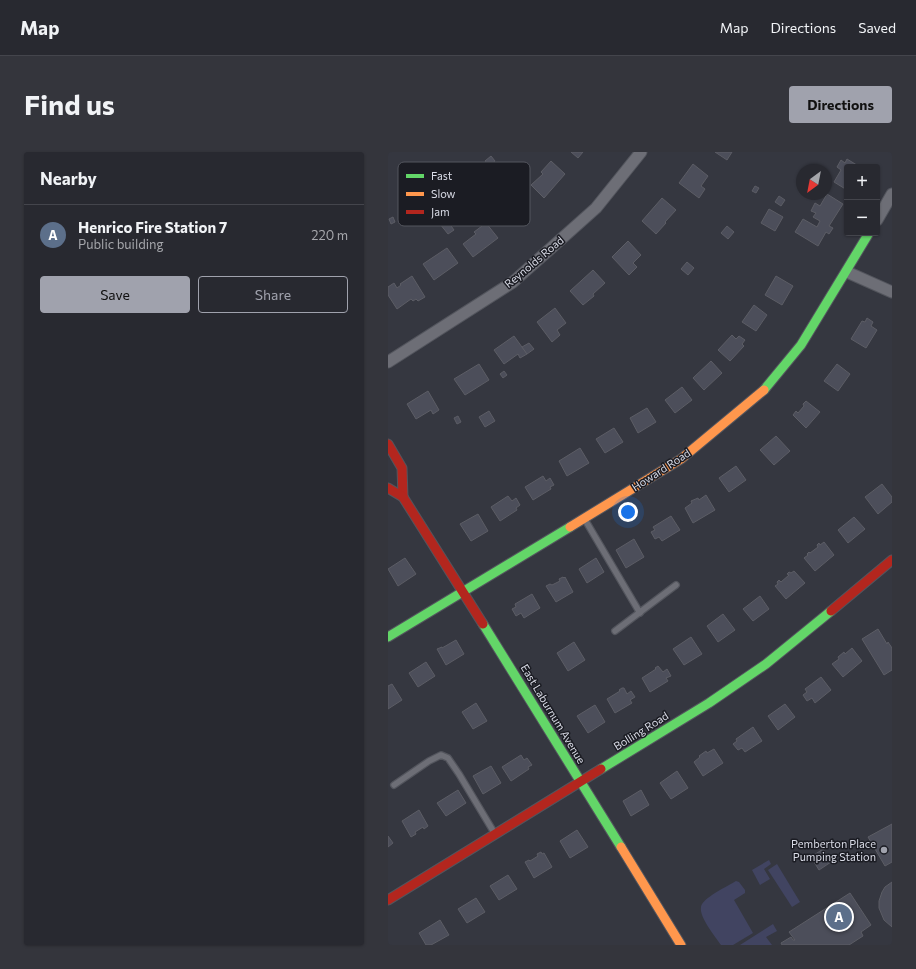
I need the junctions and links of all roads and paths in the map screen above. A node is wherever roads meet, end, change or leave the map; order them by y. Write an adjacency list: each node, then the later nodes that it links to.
1 (641, 152): 7 (street, Reynolds Road)
2 (892, 194): 3 (street)
3 (880, 215)
4 (867, 236): 5 (street, Howard Road)
5 (846, 272): 6 (street); 11 (street, Howard Road)
6 (892, 292)
7 (388, 362)
8 (388, 444): 10 (street)
9 (388, 488): 10 (street, East Laburnum Avenue)
10 (403, 497): 14 (street, East Laburnum Avenue)
11 (584, 518): 14 (street, Howard Road); 15 (lane)
12 (890, 565): 18 (street, Bolling Road)
13 (676, 585): 15 (lane)
14 (463, 591): 17 (street, Howard Road); 18 (street, East Laburnum Avenue)
15 (640, 612): 16 (lane)
16 (615, 631)
17 (388, 637)
18 (580, 783): 20 (street, Bolling Road); 22 (street, East Laburnum Avenue)
19 (394, 785): 20 (lane)
20 (495, 835): 21 (street, Bolling Road)
21 (388, 900)
22 (680, 945)

